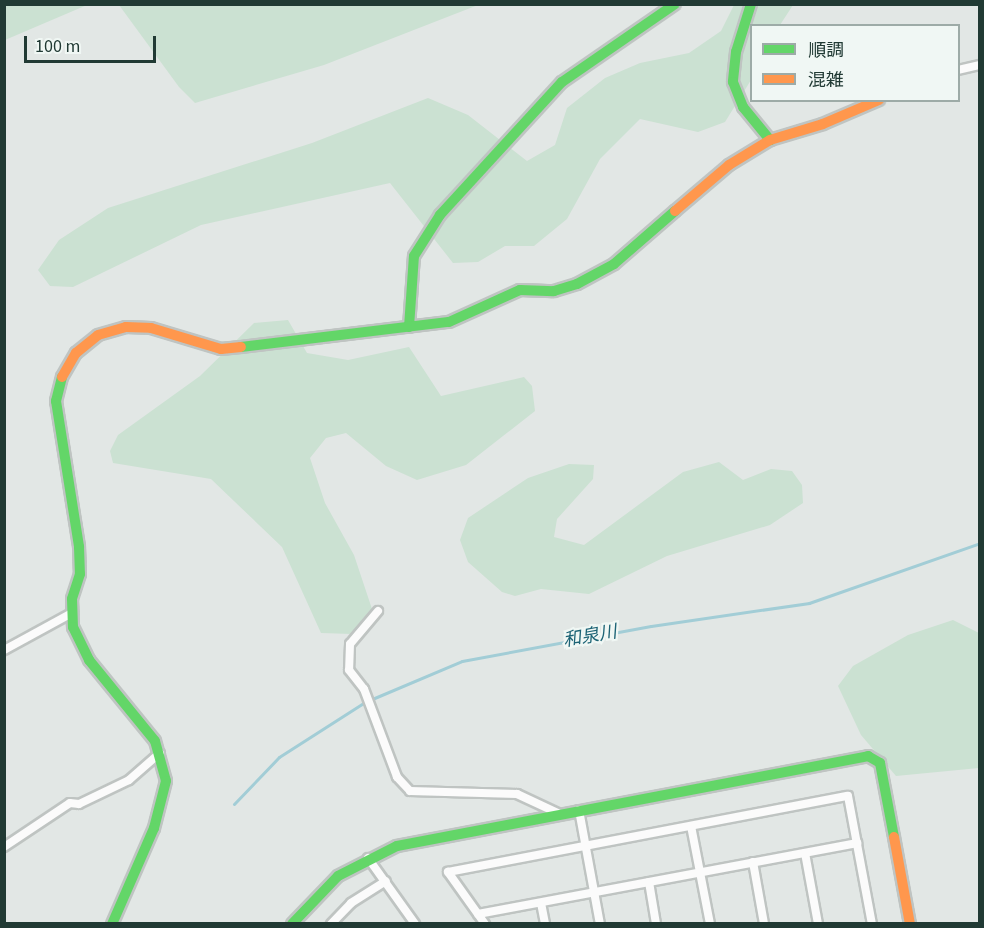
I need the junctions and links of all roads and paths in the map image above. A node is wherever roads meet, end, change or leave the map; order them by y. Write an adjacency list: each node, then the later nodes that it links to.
1 (675, 4): 7 (street)
2 (751, 4): 6 (street)
3 (980, 65): 4 (street)
4 (960, 70)
5 (874, 102): 6 (street)
6 (770, 140): 7 (street)
7 (408, 327): 9 (street)
8 (378, 611): 13 (street)
9 (72, 613): 10 (street); 11 (street)
10 (4, 650)
11 (160, 753): 17 (street); 28 (street)
12 (579, 810): 13 (street); 16 (street); 39 (street)
13 (560, 814): 19 (street)
14 (692, 826): 15 (street); 16 (street); 21 (street)
15 (857, 843): 18 (street); 38 (street)
16 (586, 846): 24 (street); 26 (street)
17 (4, 847)
18 (805, 853): 20 (street); 37 (street)
19 (368, 858): 22 (street); 29 (street)
20 (753, 862): 21 (street); 36 (street)
21 (700, 873): 23 (street); 35 (street)
22 (386, 881): 27 (street); 30 (street)
23 (649, 882): 24 (street); 34 (street)
24 (594, 892): 25 (street); 33 (street)
25 (541, 903): 26 (street); 32 (street)
26 (478, 914): 31 (street)
27 (333, 923)
28 (112, 924)
29 (292, 924)
30 (415, 924)
31 (485, 924)
32 (545, 924)
33 (600, 924)
34 (656, 924)
35 (710, 924)
36 (764, 924)
37 (818, 924)
38 (872, 924)
39 (910, 924)

